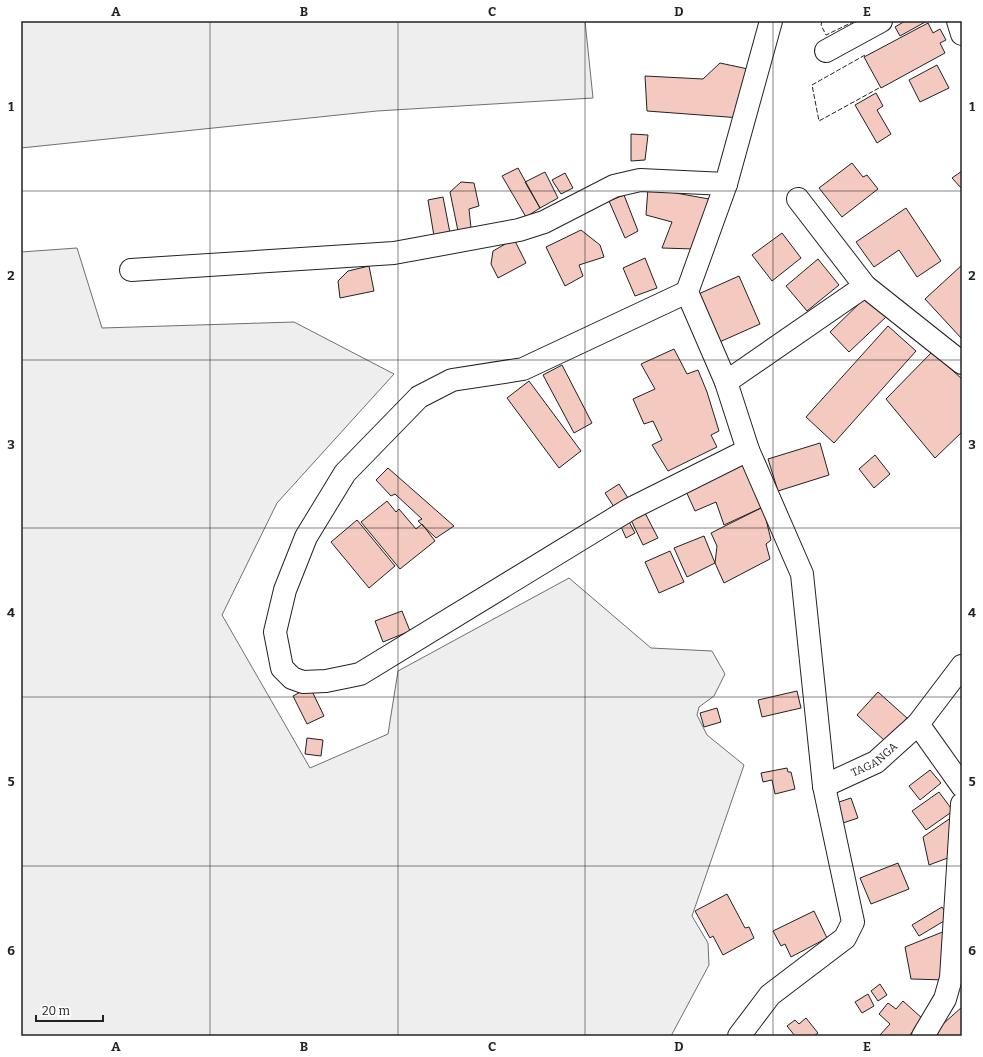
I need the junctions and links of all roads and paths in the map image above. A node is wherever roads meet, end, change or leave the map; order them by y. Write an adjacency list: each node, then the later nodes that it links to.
1 (771, 21): 6 (street)
2 (881, 21): 5 (street)
3 (958, 21): 4 (street)
4 (962, 34)
5 (826, 51)
6 (726, 184): 8 (street); 10 (street)
7 (798, 200): 9 (street)
8 (131, 270)
9 (866, 286): 11 (street); 12 (street)
10 (687, 292): 12 (street); 13 (street)
11 (959, 356)
12 (726, 382): 13 (street)
13 (748, 450): 16 (street)
14 (962, 666): 15 (street, TAGANGA)
15 (918, 724): 16 (street, TAGANGA); 17 (street)
16 (824, 786): 19 (street)
17 (962, 786)
18 (962, 804): 20 (street)
19 (740, 1036)
20 (923, 1036)

